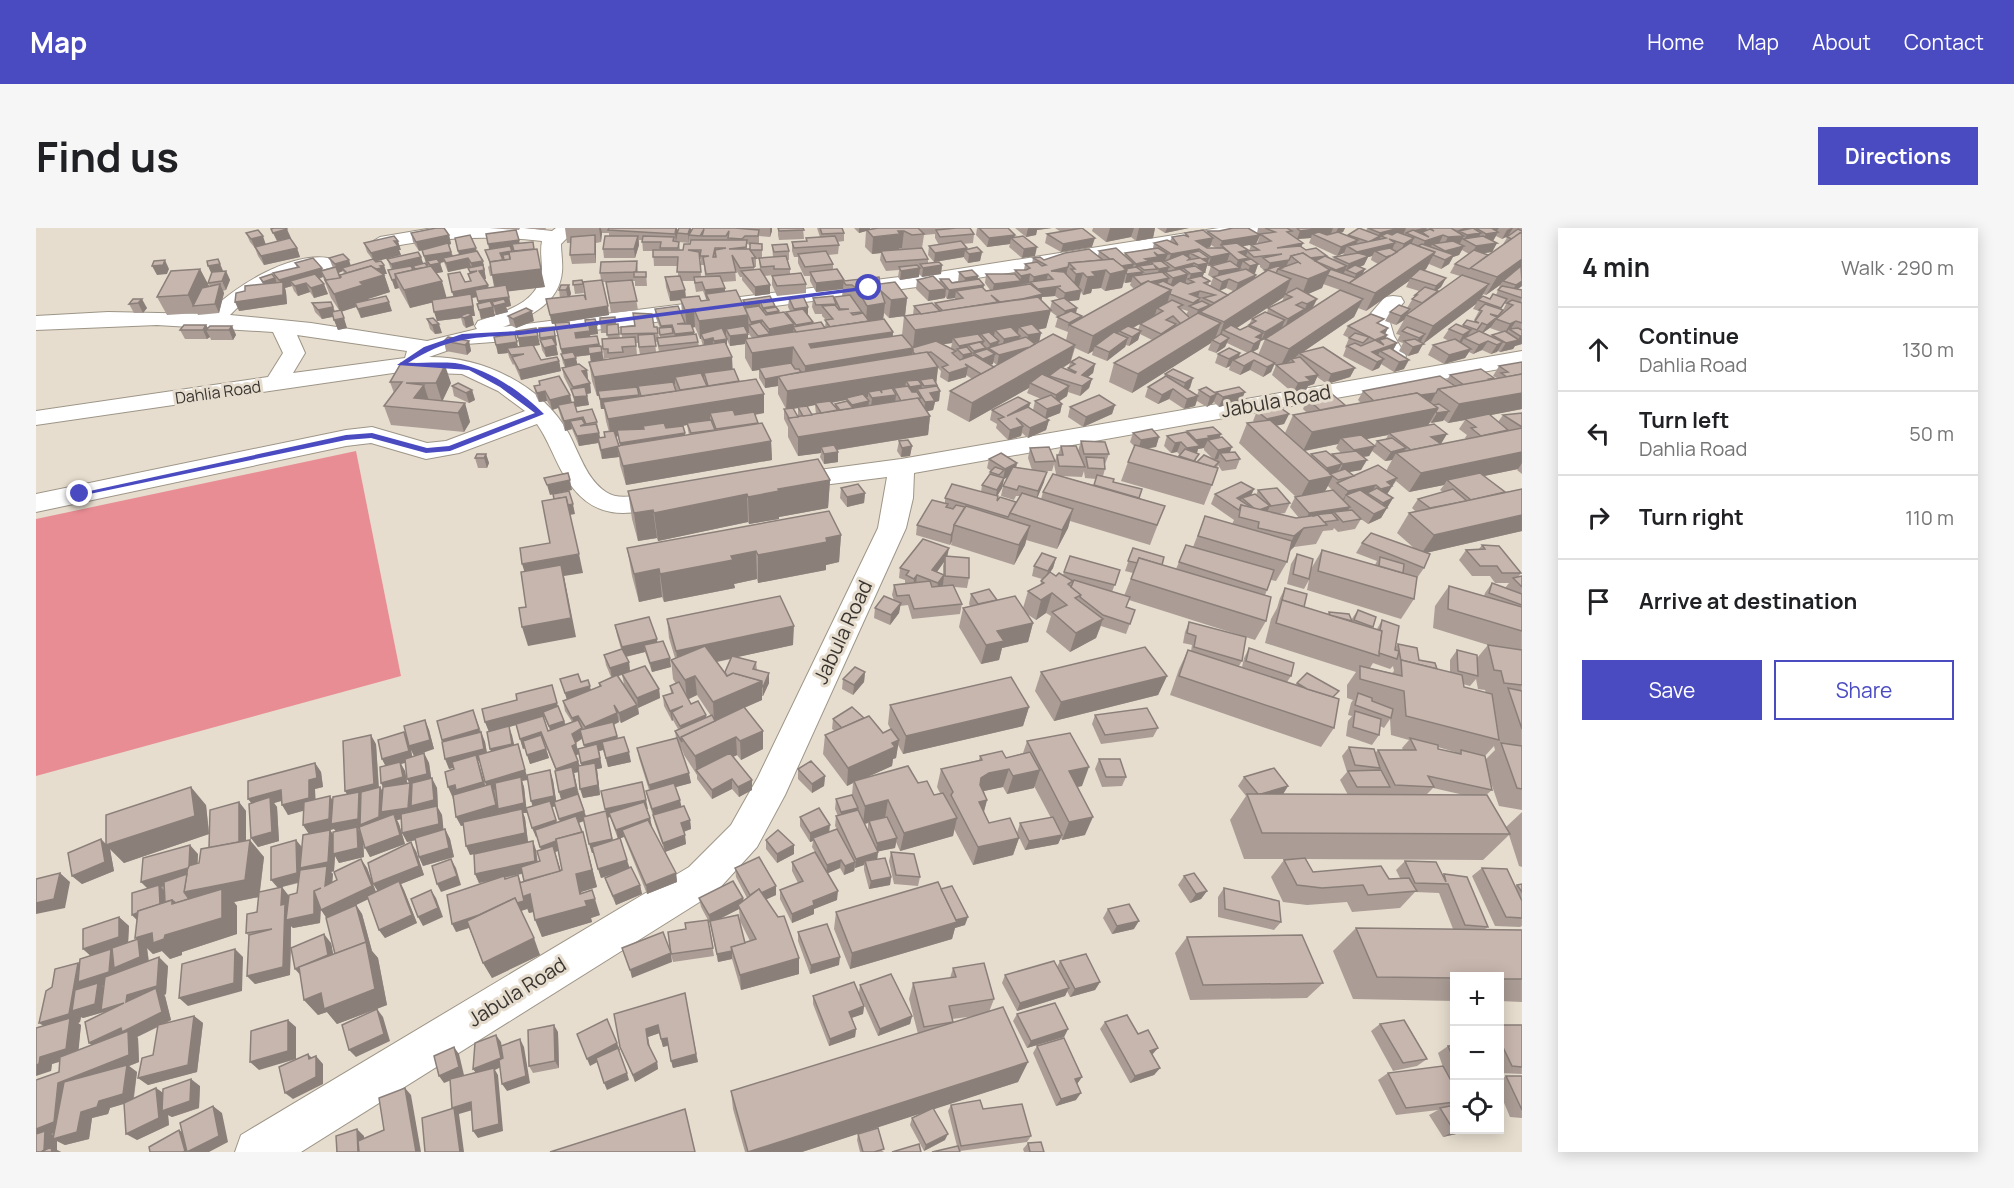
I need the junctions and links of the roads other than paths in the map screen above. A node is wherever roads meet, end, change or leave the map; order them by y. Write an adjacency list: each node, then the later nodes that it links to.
1 (457, 228): 3 (street); 4 (street)
2 (1256, 228): 10 (street, Dahlia Road)
3 (561, 232): 10 (street)
4 (380, 243)
5 (326, 262): 7 (street)
6 (1393, 302): 14 (street)
7 (213, 321): 8 (street); 9 (street)
8 (36, 323)
9 (282, 327): 11 (street); 15 (street)
10 (462, 336): 11 (street, Dahlia Road)
11 (426, 348): 13 (street, Dahlia Road)
12 (1522, 358): 14 (street, Jabula Road)
13 (400, 365): 15 (street, Dahlia Road); 16 (street, Dahlia Road)
14 (1415, 377): 18 (street, Jabula Road)
15 (276, 383): 17 (street, Dahlia Road)
16 (541, 414): 20 (street, Dahlia Road); 21 (street)
17 (36, 418)
18 (900, 466): 19 (street); 22 (street, Jabula Road)
19 (761, 485)
20 (692, 494)
21 (36, 503)
22 (258, 1152)

